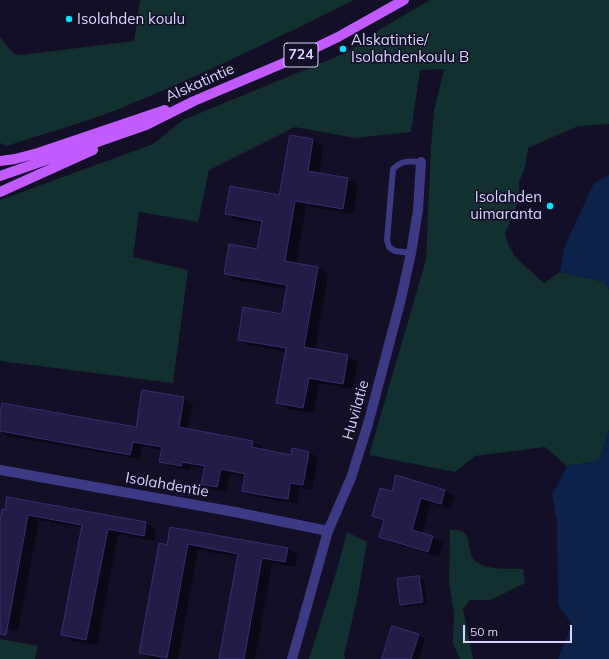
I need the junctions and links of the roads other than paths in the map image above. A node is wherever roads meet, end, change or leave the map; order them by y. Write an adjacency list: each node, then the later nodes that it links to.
1 (404, 0): 2 (main road, Alskatintie / 724)
2 (194, 100): 3 (main road, Alskatintie / 724); 4 (main road)
3 (146, 125): 6 (main road, Alskatintie / 724); 7 (main road)
4 (0, 161)
5 (421, 162): 8 (street, Huvilatie); 8 (lane)
6 (0, 176)
7 (0, 192)
8 (411, 253): 10 (street, Huvilatie)
9 (0, 470): 10 (street, Isolahdentie)
10 (328, 531): 11 (street, Huvilatie)
11 (292, 659)

